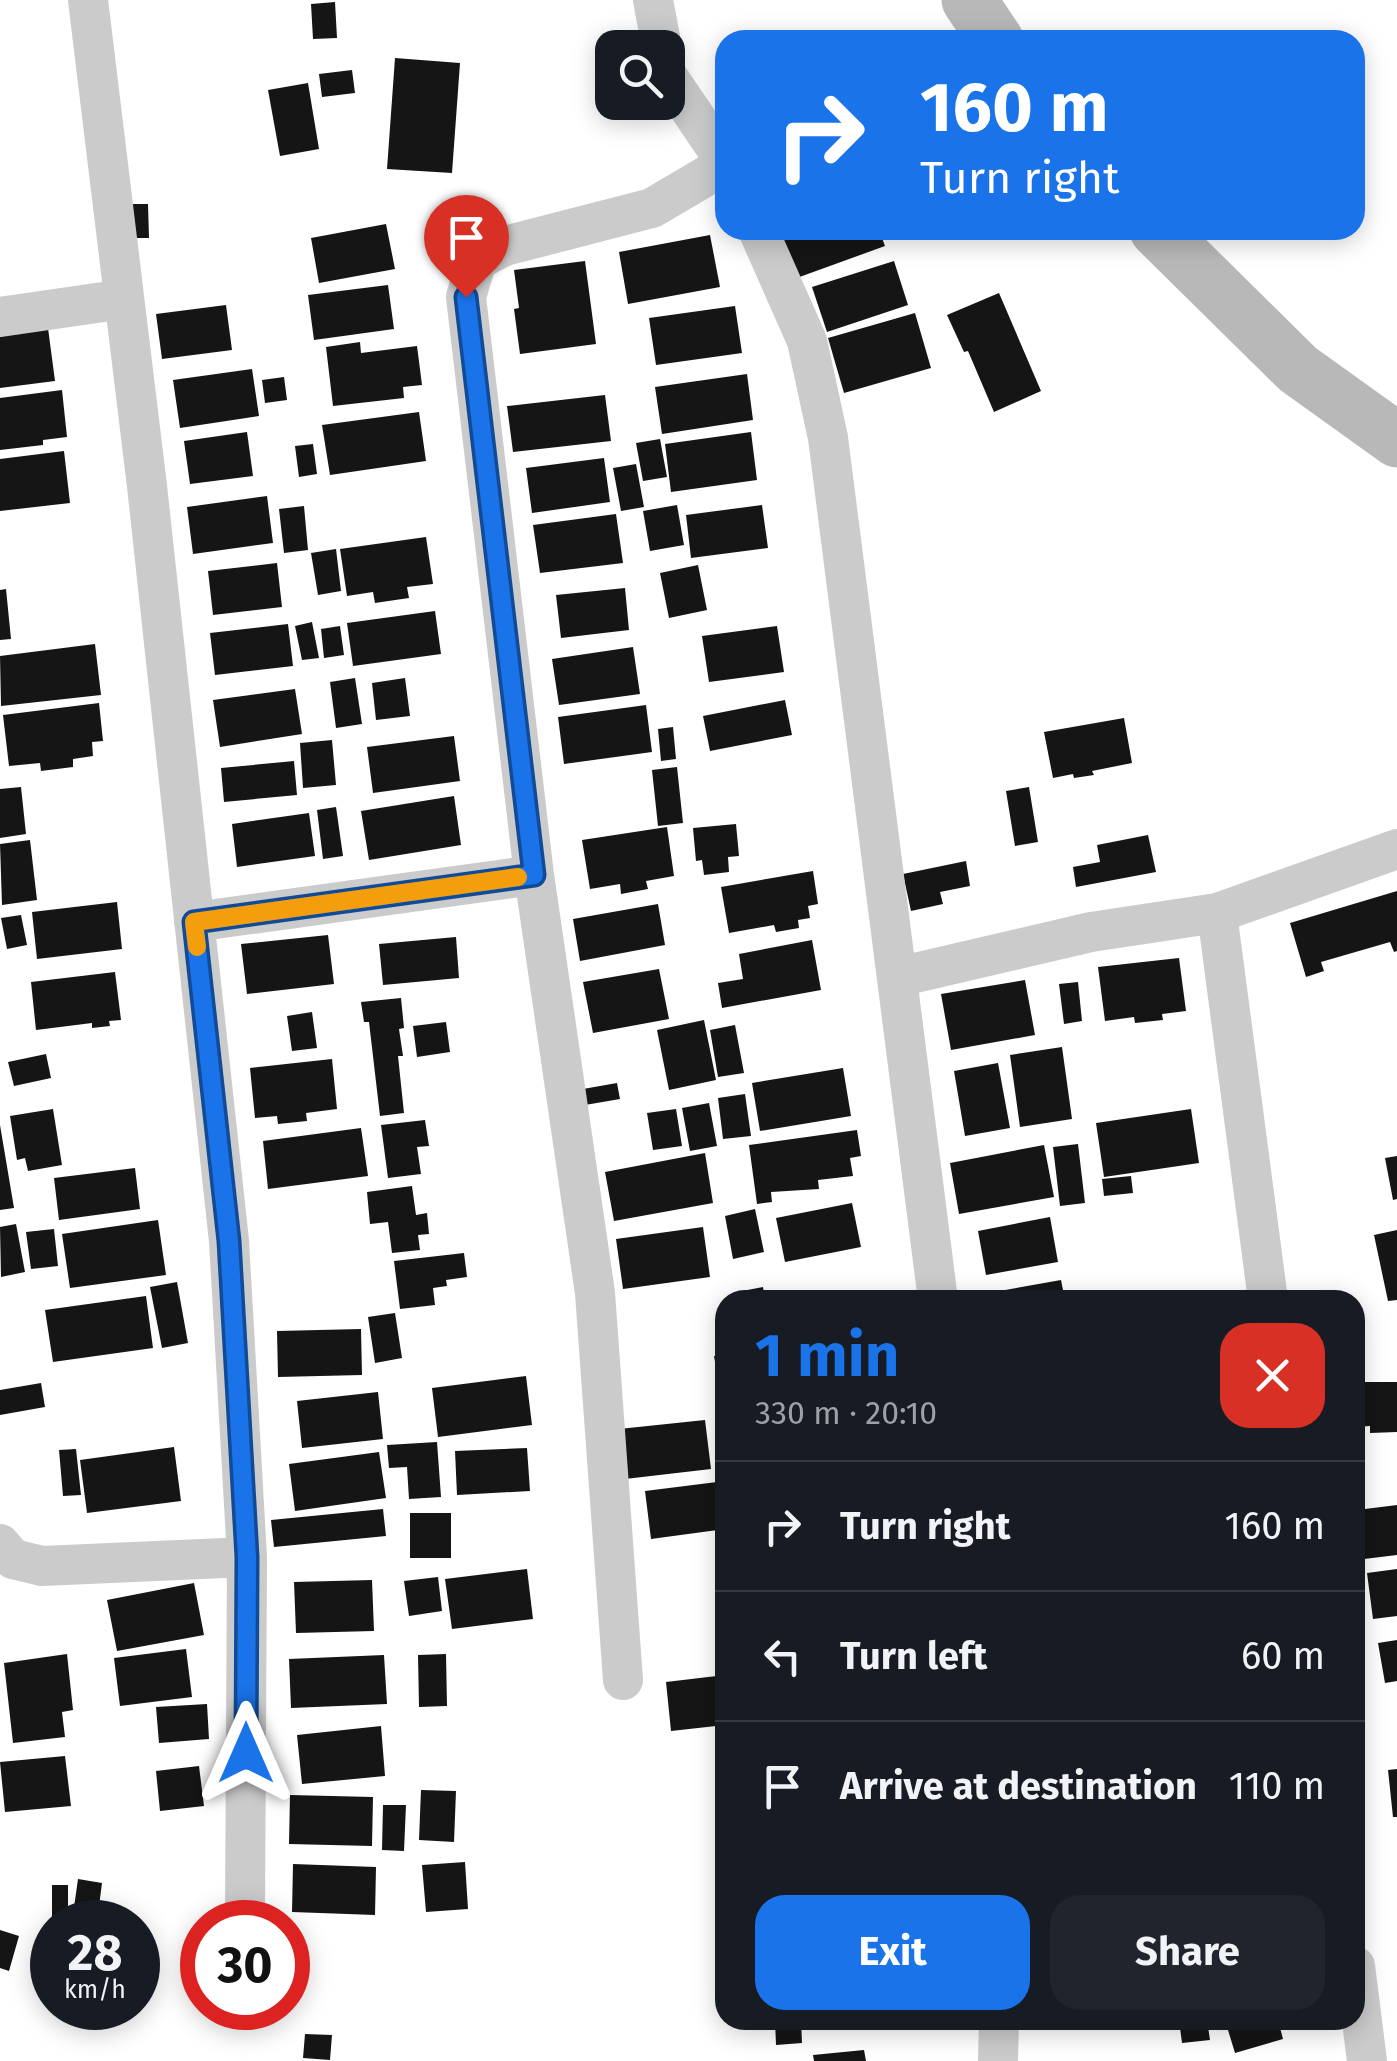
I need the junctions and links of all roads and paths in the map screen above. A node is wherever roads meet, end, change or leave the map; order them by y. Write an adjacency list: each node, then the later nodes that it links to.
1 (88, 0): 11 (street)
2 (653, 0): 4 (street)
3 (969, 0): 5 (main road)
4 (659, 30)
5 (989, 30)
6 (685, 103): 7 (street)
7 (715, 148)
8 (715, 169): 15 (street)
9 (762, 240): 18 (street)
10 (1168, 240): 13 (main road)
11 (124, 299): 12 (street); 17 (street)
12 (0, 317)
13 (1397, 440)
14 (1397, 848): 16 (street)
15 (534, 875): 17 (street); 23 (street)
16 (1217, 913): 18 (street); 20 (street)
17 (194, 922): 22 (street)
18 (898, 977): 19 (street)
19 (937, 1290)
20 (1267, 1290)
21 (0, 1544): 22 (street)
22 (247, 1557): 24 (street)
23 (622, 1680)
24 (245, 1900)
25 (999, 2030): 27 (street)
26 (1362, 2030): 28 (street)
27 (998, 2061)
28 (1366, 2061)

